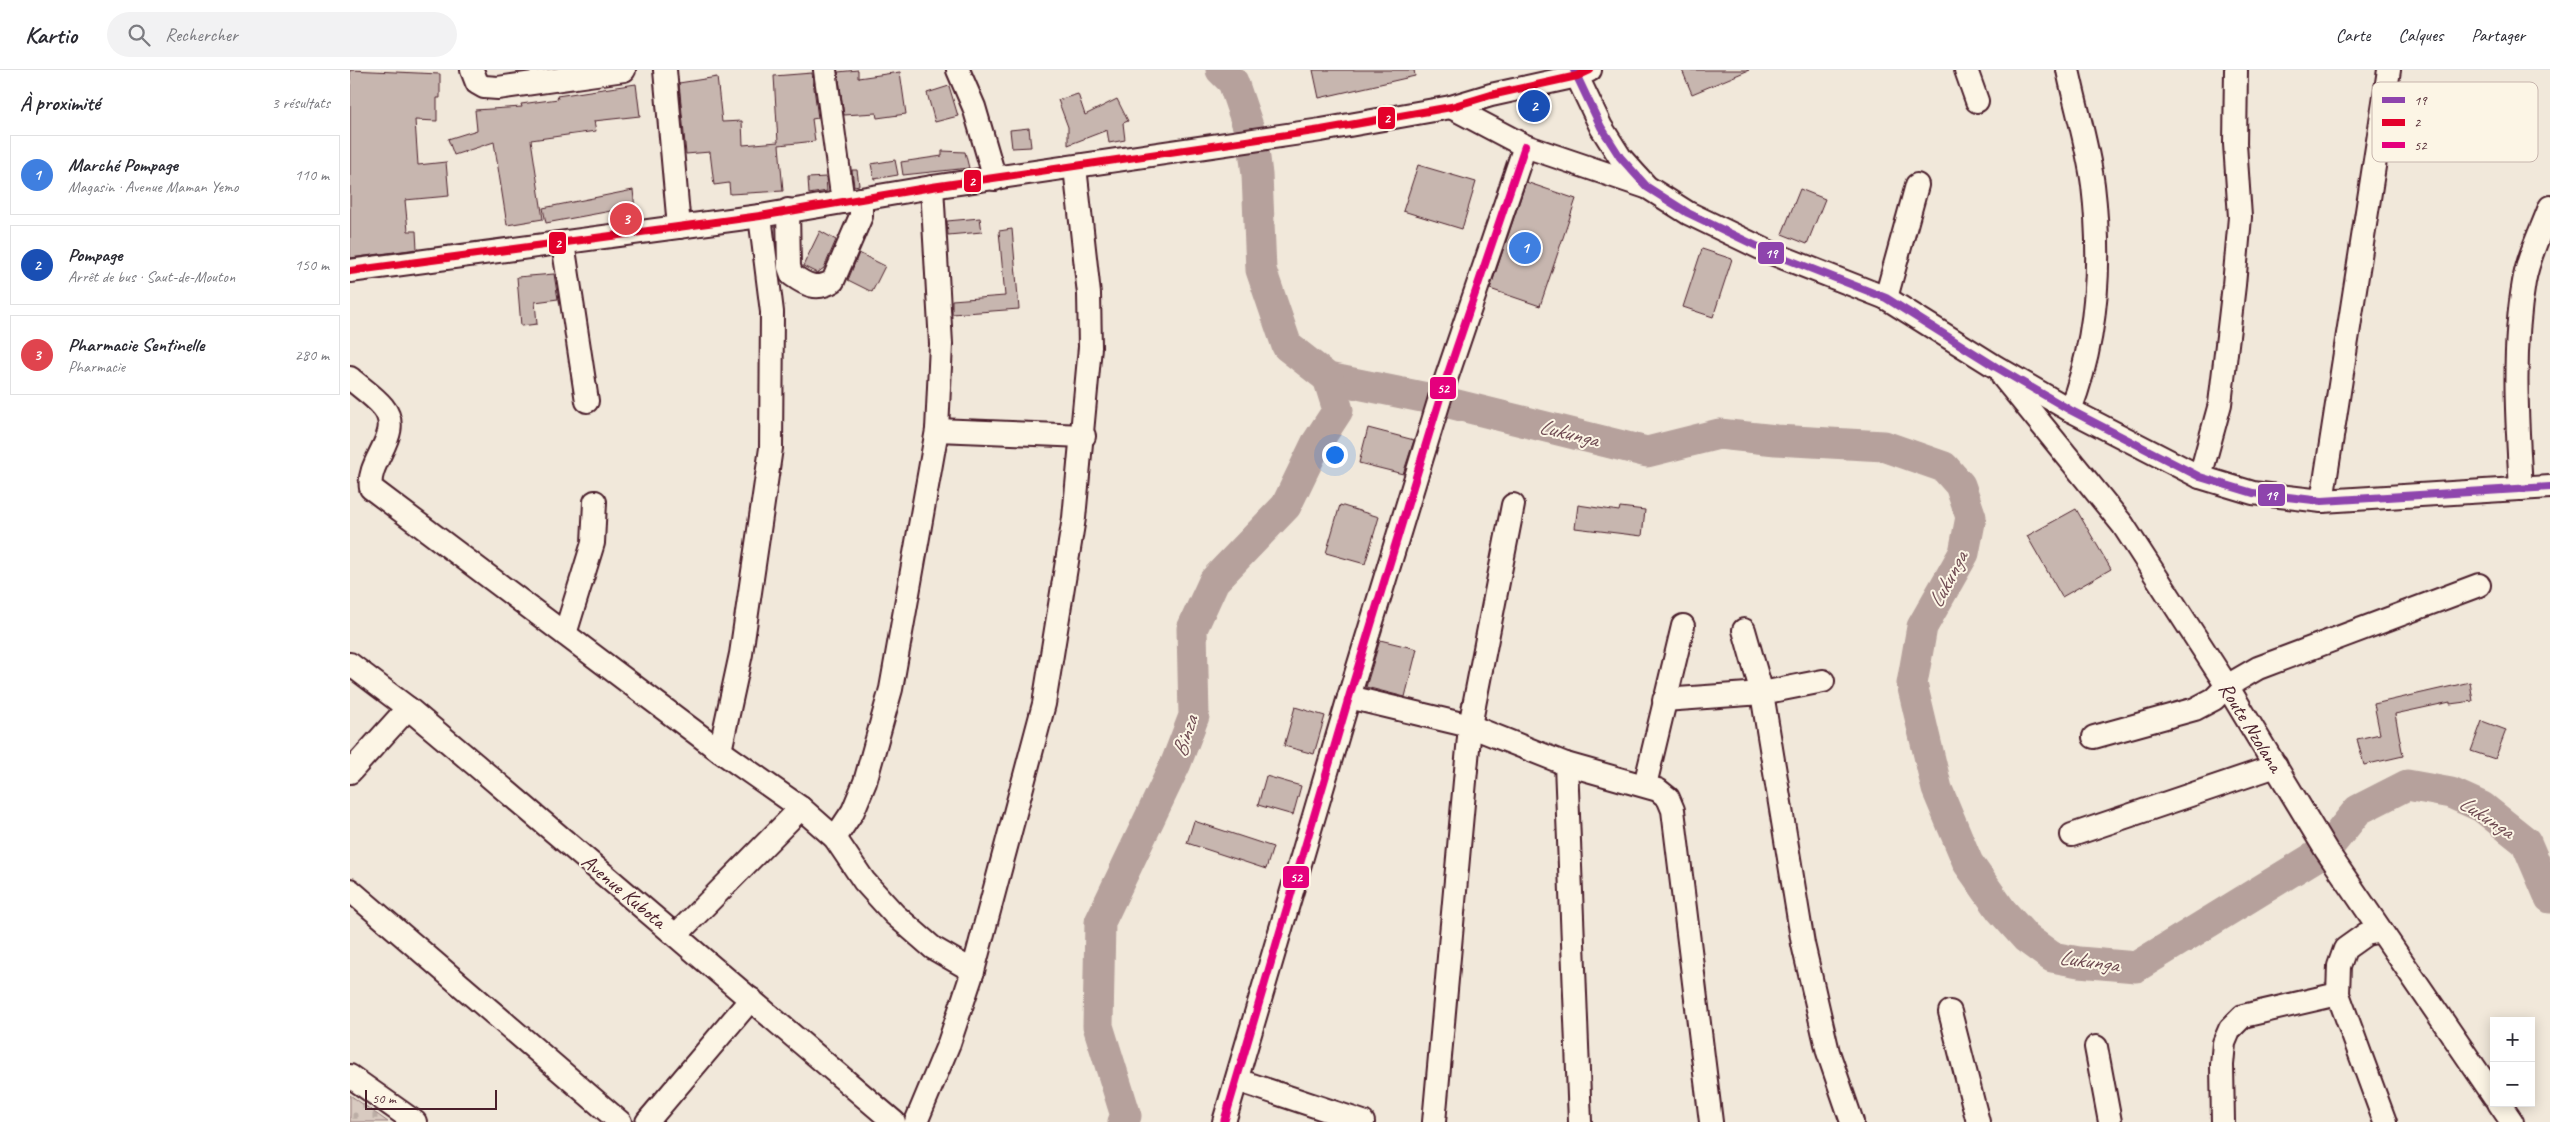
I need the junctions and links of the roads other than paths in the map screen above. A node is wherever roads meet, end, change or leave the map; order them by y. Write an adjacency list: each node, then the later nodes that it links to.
1 (472, 70): 2 (street)
2 (624, 70)
3 (665, 70): 25 (street)
4 (825, 70): 21 (street)
5 (958, 70): 17 (street)
6 (1544, 70): 11 (street)
7 (1966, 70): 12 (street)
8 (2068, 70): 32 (street)
9 (2236, 70): 35 (street)
10 (1575, 72): 11 (street); 20 (street)
11 (1491, 95): 13 (street)
12 (1977, 101)
13 (1451, 107): 14 (street); 16 (street)
14 (1525, 146): 20 (street); 49 (street)
15 (2375, 162): 38 (street)
16 (1075, 167): 17 (street); 34 (street)
17 (995, 179): 19 (street)
18 (1917, 185): 28 (street)
19 (932, 187): 21 (street); 33 (street)
20 (1647, 187): 28 (street)
21 (852, 200): 23 (street); 23 (street)
22 (2550, 206): 37 (street)
23 (788, 210): 24 (street)
24 (760, 216): 25 (street); 54 (street)
25 (679, 227): 26 (street)
26 (563, 243): 27 (street); 31 (street)
27 (350, 271)
28 (1886, 298): 29 (street)
29 (1996, 367): 32 (street); 47 (street, Route Nzolana)
30 (350, 378): 44 (street)
31 (588, 401)
32 (2070, 410): 35 (street)
33 (937, 430): 34 (street); 61 (street)
34 (1084, 436): 65 (street)
35 (2200, 477): 38 (street)
36 (2550, 487): 37 (street)
37 (2521, 489): 38 (street)
38 (2322, 501)
39 (595, 502): 44 (street)
40 (1513, 505): 52 (street)
41 (2479, 585): 47 (street)
42 (1683, 626): 50 (street)
43 (1744, 630): 48 (street)
44 (565, 634): 54 (street)
45 (350, 664): 51 (street, Avenue Kubota)
46 (1823, 681): 48 (street)
47 (2226, 686): 53 (street); 56 (street, Route Nzolana)
48 (1762, 693): 50 (street); 84 (street)
49 (1349, 696): 52 (street); 71 (street)
50 (1664, 700): 58 (street)
51 (408, 708): 57 (street); 64 (street, Avenue Kubota)
52 (1470, 726): 55 (street); 81 (street)
53 (2094, 737)
54 (720, 751): 59 (street)
55 (1566, 764): 58 (street); 82 (street)
56 (2276, 766): 60 (street); 63 (street, Route Nzolana)
57 (350, 772)
58 (1645, 785): 83 (street)
59 (801, 808): 61 (street); 64 (street)
60 (2072, 834)
61 (835, 838): 65 (street)
62 (350, 890): 75 (street)
63 (2381, 931): 66 (street); 72 (street, Route Nzolana)
64 (676, 935): 67 (street, Avenue Kubota)
65 (973, 970): 78 (street)
66 (2338, 994): 87 (street); 88 (street)
67 (751, 998): 76 (street); 77 (street, Avenue Kubota)
68 (1950, 1012): 85 (street)
69 (2096, 1047): 86 (street)
70 (350, 1076): 74 (street)
71 (1236, 1080): 79 (street); 80 (street)
72 (2490, 1090)
73 (2502, 1107): 89 (street)
74 (415, 1122)
75 (620, 1122)
76 (647, 1122)
77 (894, 1122)
78 (916, 1122)
79 (1224, 1122)
80 (1363, 1122)
81 (1434, 1122)
82 (1580, 1122)
83 (1711, 1122)
84 (1852, 1122)
85 (1978, 1122)
86 (2110, 1122)
87 (2224, 1122)
88 (2385, 1122)
89 (2512, 1122)

